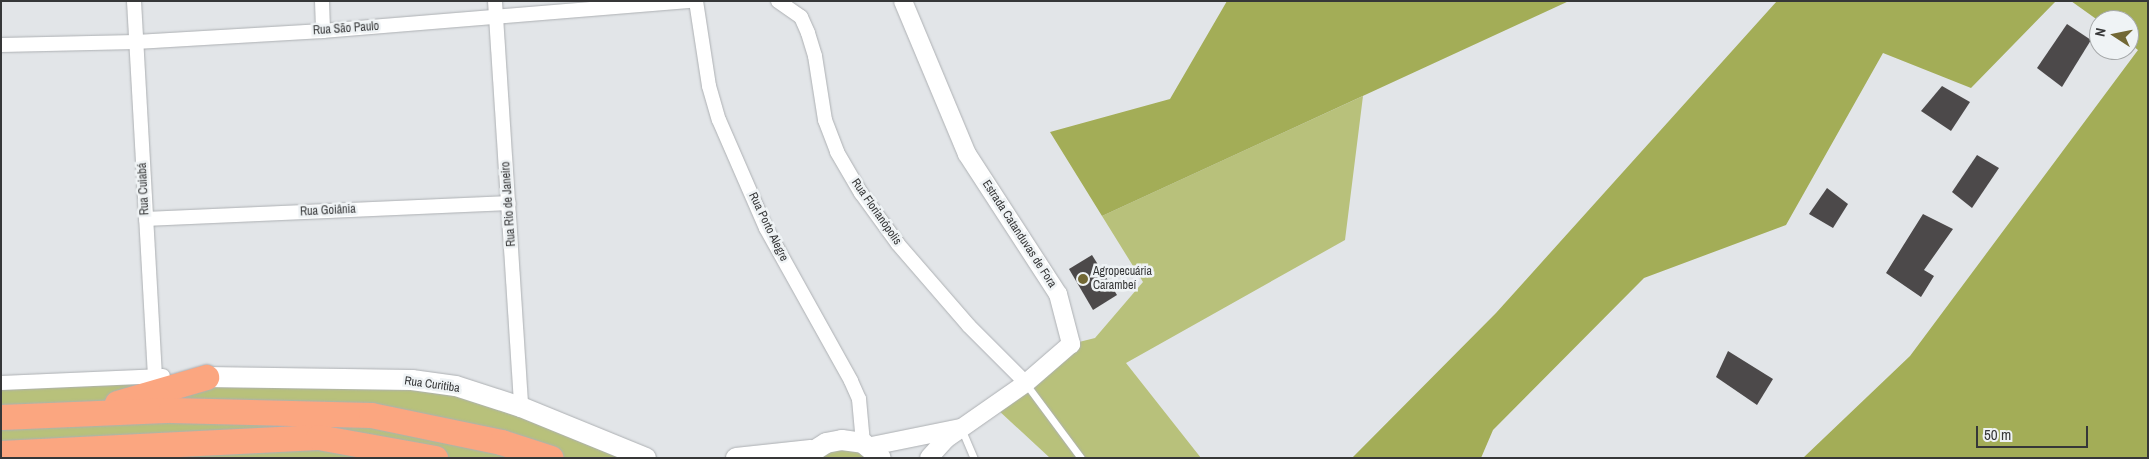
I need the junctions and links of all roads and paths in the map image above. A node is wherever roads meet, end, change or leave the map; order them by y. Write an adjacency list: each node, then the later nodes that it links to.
1 (134, 1): 10 (street, Rua Cuiabá)
2 (322, 1): 9 (street)
3 (495, 1): 8 (street, Rua Rio de Janeiro)
4 (691, 1): 8 (street, Rua São Paulo)
5 (696, 1): 22 (street, Rua Porto Alegre)
6 (903, 1): 17 (street, Estrada Catanduvas de Fora)
7 (783, 4): 17 (street, Rua Florianópolis)
8 (496, 18): 9 (street, Rua São Paulo); 12 (street, Rua Rio de Janeiro)
9 (323, 31): 10 (street, Rua São Paulo)
10 (136, 42): 11 (street, Rua São Paulo); 13 (street, Rua Cuiabá)
11 (1, 45)
12 (509, 203): 13 (street, Rua Goiânia); 18 (street, Rua Rio de Janeiro)
13 (146, 219): 14 (street, Rua Cuiabá)
14 (155, 376): 15 (street); 16 (street)
15 (206, 378): 18 (main road, Rua Curitiba); 19 (highway)
16 (1, 383)
17 (1026, 383): 21 (street, Estrada Catanduvas de Fora); 32 (lane)
18 (521, 407): 28 (main road, Rua Curitiba)
19 (81, 414): 20 (highway); 27 (highway)
20 (1, 417)
21 (961, 428): 22 (street); 30 (street); 31 (lane)
22 (870, 449): 24 (main road)
23 (1, 454): 25 (highway); 26 (highway)
24 (807, 454): 29 (main road)
25 (49, 458)
26 (435, 458)
27 (551, 458)
28 (646, 458)
29 (736, 458)
30 (929, 458)
31 (974, 458)
32 (1081, 458)

